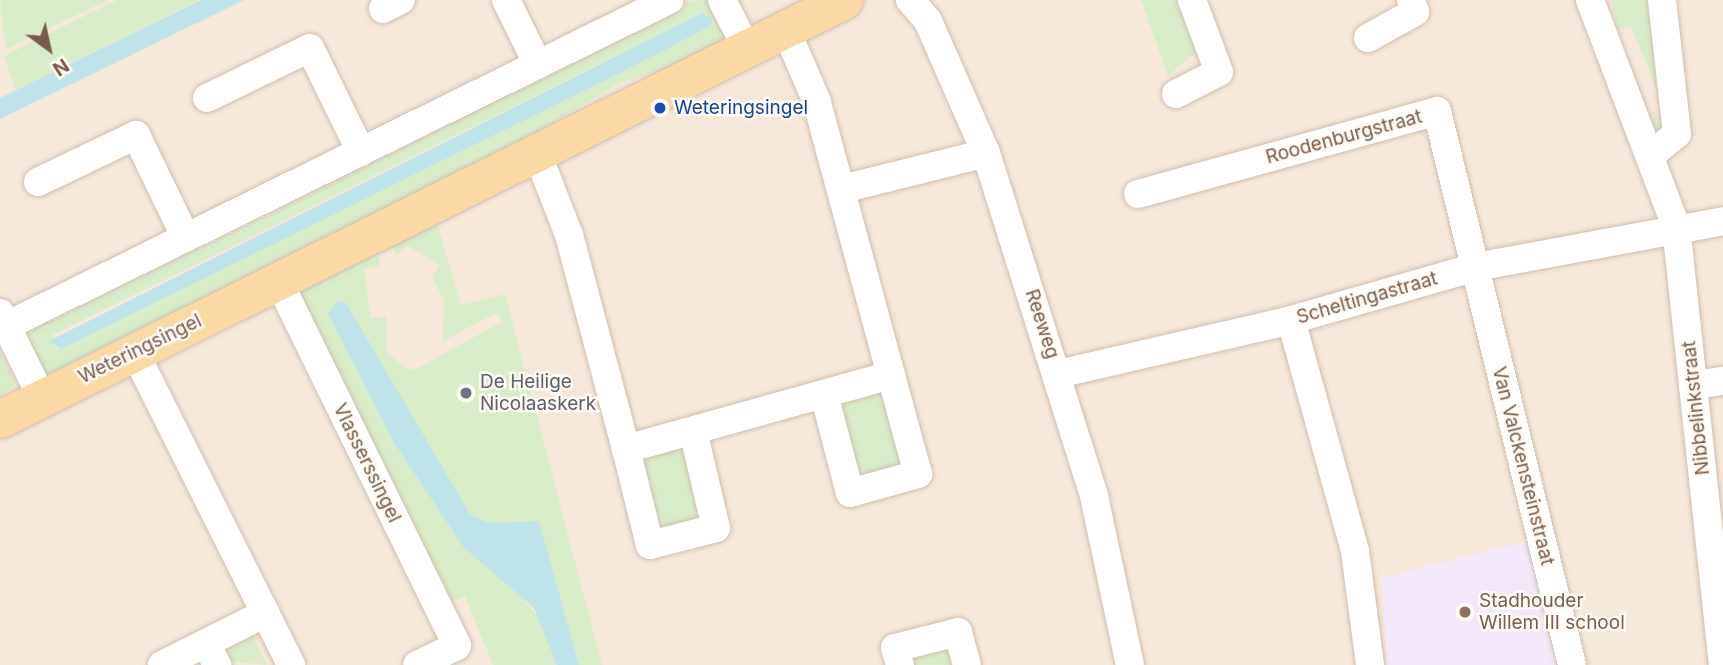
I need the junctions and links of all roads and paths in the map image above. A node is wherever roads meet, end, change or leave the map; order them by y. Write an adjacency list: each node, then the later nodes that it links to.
1 (506, 0): 13 (street)
2 (668, 0): 13 (street)
3 (722, 0): 12 (street)
4 (844, 0): 10 (main road, Weteringsingel)
5 (910, 0): 18 (street, Reeweg)
6 (1192, 0): 14 (street)
7 (1411, 0): 11 (street)
8 (1590, 0): 19 (street, Nibbelinkstraat)
9 (1662, 0): 19 (street)
10 (786, 30): 12 (main road, Weteringsingel); 21 (street)
11 (1367, 38)
12 (747, 48): 17 (main road, Weteringsingel)
13 (538, 65): 16 (street)
14 (1176, 94)
15 (207, 98): 16 (street)
16 (361, 152): 25 (street)
17 (537, 153): 27 (main road, Weteringsingel); 39 (street)
18 (986, 153): 21 (street); 31 (street, Reeweg)
19 (1651, 155): 24 (street, Nibbelinkstraat)
20 (38, 182): 25 (street)
21 (842, 189): 32 (street)
22 (1138, 194): 26 (street, Roodenburgstraat)
23 (1723, 221): 24 (street, Scheltingastraat)
24 (1676, 226): 26 (street, Scheltingastraat); 34 (street, Nibbelinkstraat)
25 (186, 238): 29 (street)
26 (1476, 267): 28 (street, Scheltingastraat); 49 (street, Van Valckensteinstraat)
27 (278, 280): 30 (main road, Weteringsingel); 44 (street, Vlasserssingel)
28 (1292, 320): 31 (street, Scheltingastraat); 48 (street)
29 (2, 323): 36 (street)
30 (135, 353): 36 (main road, Weteringsingel); 40 (street)
31 (1058, 374): 47 (street, Reeweg)
32 (891, 375): 35 (street); 35 (street)
33 (1723, 381): 34 (street)
34 (1693, 385): 50 (street, Nibbelinkstraat)
35 (824, 394): 38 (street)
36 (42, 398): 37 (main road, Weteringsingel)
37 (0, 419)
38 (692, 431): 39 (street); 39 (street)
39 (626, 449)
40 (265, 613): 41 (street); 43 (street)
41 (212, 654): 42 (street)
42 (162, 665)
43 (291, 665)
44 (417, 665)
45 (900, 665): 46 (street)
46 (967, 665)
47 (1130, 665)
48 (1370, 665)
49 (1572, 665)
50 (1723, 665)

